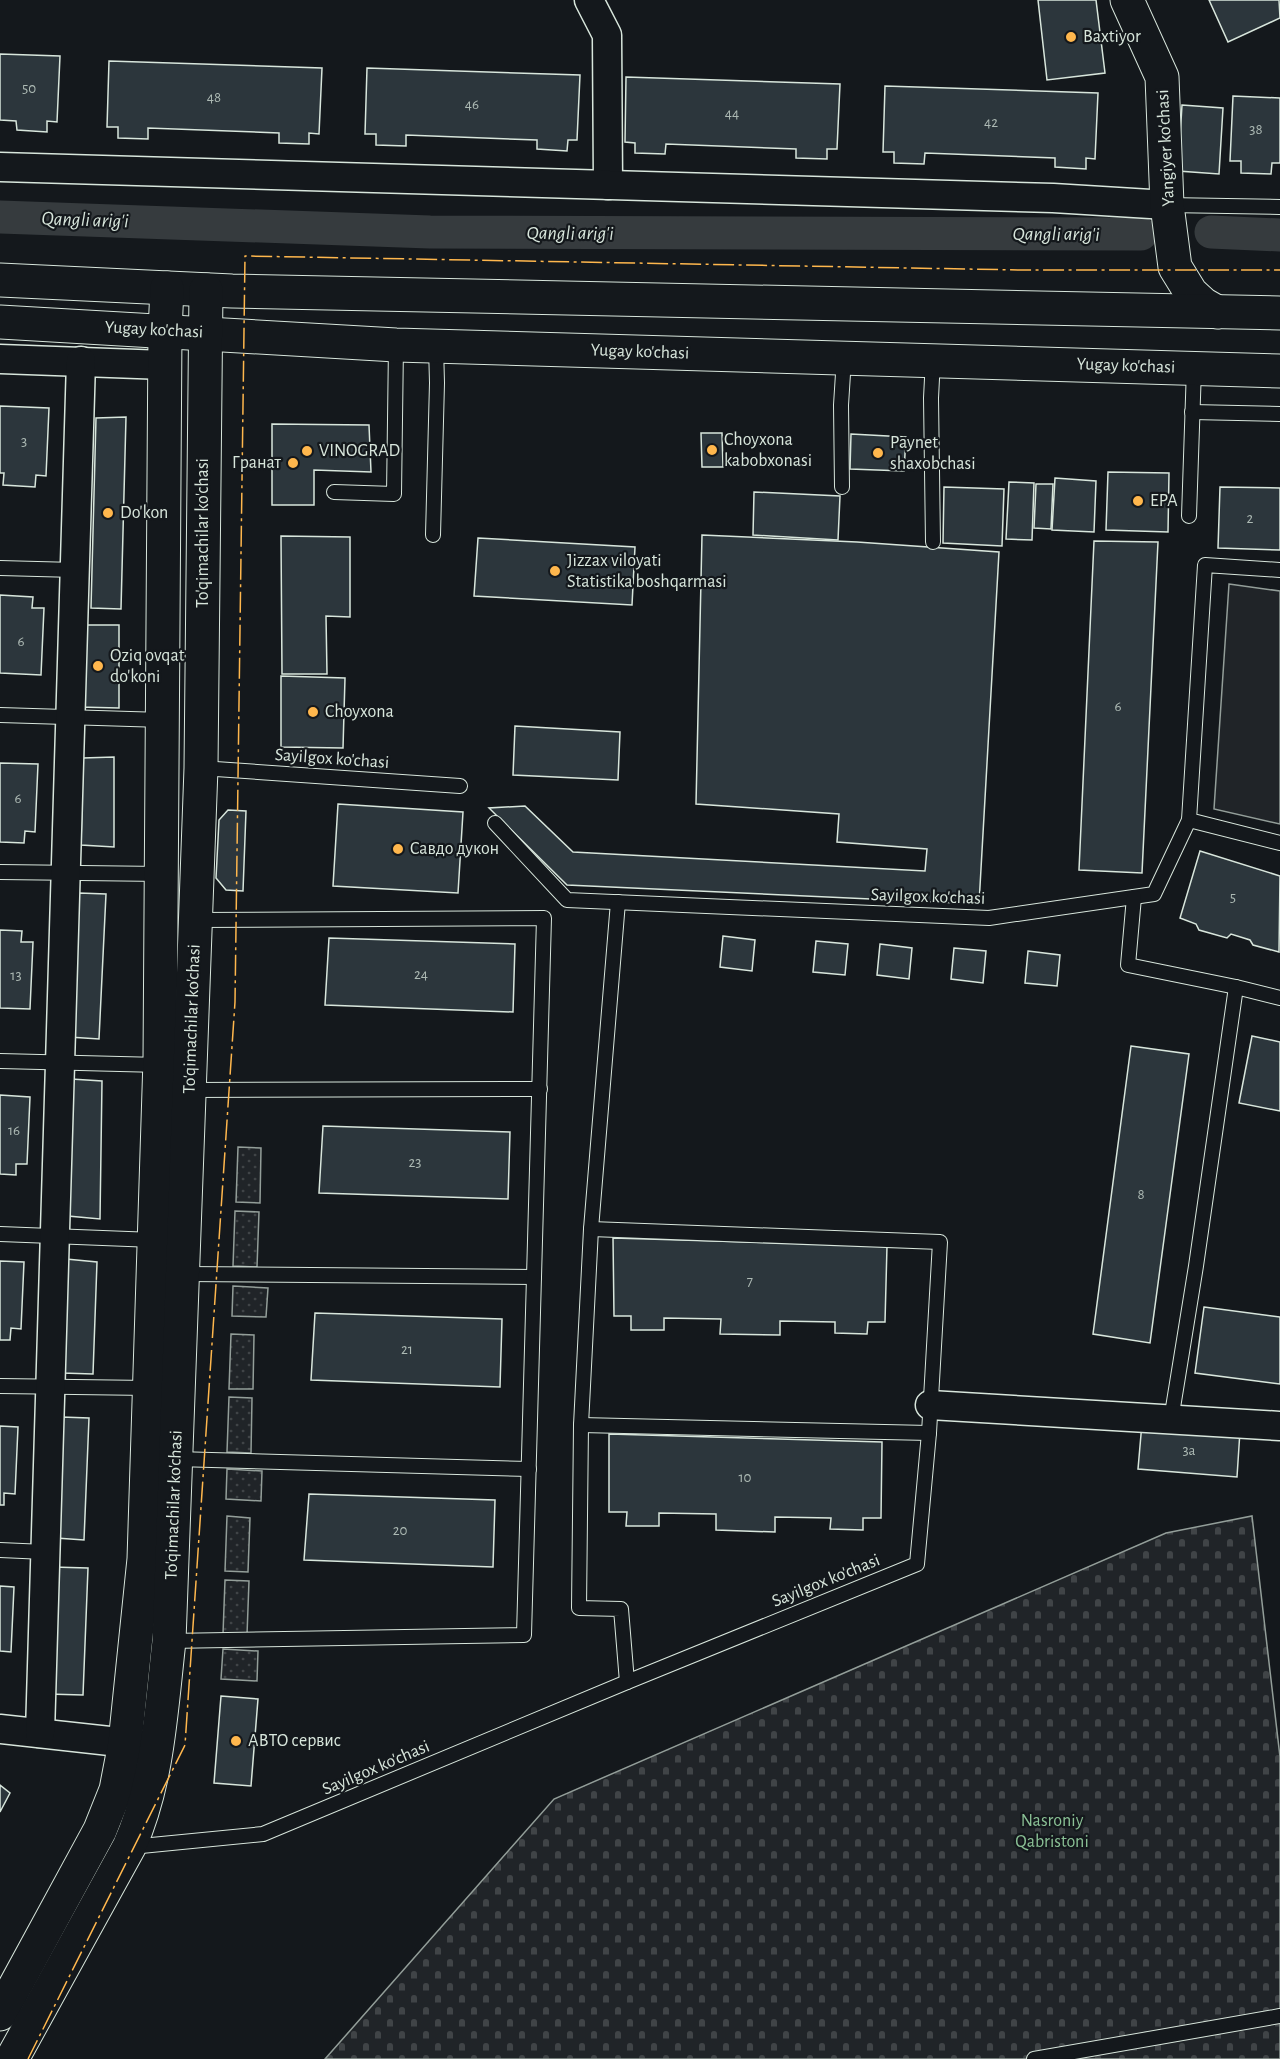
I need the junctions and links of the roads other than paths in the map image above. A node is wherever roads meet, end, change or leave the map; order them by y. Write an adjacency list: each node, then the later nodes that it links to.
1 (589, 0): 4 (street)
2 (1127, 0): 5 (main road, Yangiyer ko'chasi)
3 (0, 167): 4 (street)
4 (608, 185): 5 (street)
5 (1167, 205): 6 (lane); 7 (main road, Yangiyer ko'chasi)
6 (1280, 207)
7 (1175, 267): 11 (main road); 12 (main road)
8 (0, 280): 9 (main road)
9 (167, 288): 10 (main road); 15 (main road, To'qimachilar ko'chasi)
10 (206, 290): 11 (main road); 16 (main road, To'qimachilar ko'chasi)
11 (1127, 310): 12 (main road)
12 (1217, 312): 13 (main road)
13 (1280, 313)
14 (0, 322): 15 (main road, Yugay ko'chasi)
15 (165, 332): 16 (main road, Yugay ko'chasi); 23 (main road, To'qimachilar ko'chasi)
16 (206, 333): 17 (main road, Yugay ko'chasi); 39 (main road, To'qimachilar ko'chasi)
17 (396, 345): 18 (main road, Yugay ko'chasi); 29 (lane)
18 (436, 345): 19 (main road, Yugay ko'chasi); 31 (lane)
19 (844, 358): 21 (main road, Yugay ko'chasi); 28 (lane)
20 (0, 359): 22 (street)
21 (933, 359): 24 (main road, Yugay ko'chasi); 32 (lane)
22 (81, 361): 23 (street); 34 (street)
23 (165, 365): 38 (main road, To'qimachilar ko'chasi)
24 (1194, 368): 25 (main road, Yugay ko'chasi); 26 (lane)
25 (1280, 370)
26 (1192, 412): 27 (lane); 30 (lane)
27 (1280, 414)
28 (842, 487)
29 (334, 492)
30 (1189, 516)
31 (434, 535)
32 (933, 542)
33 (0, 568): 34 (lane)
34 (75, 570): 37 (street)
35 (1280, 570): 41 (lane, Sayilgox ko'chasi)
36 (0, 715): 37 (lane)
37 (70, 717): 38 (lane); 45 (street)
38 (163, 720): 46 (main road, To'qimachilar ko'chasi)
39 (201, 768): 40 (lane, Sayilgox ko'chasi); 49 (main road, To'qimachilar ko'chasi)
40 (459, 786)
41 (1189, 820): 43 (lane); 47 (lane, Sayilgox ko'chasi)
42 (495, 823): 48 (lane, Sayilgox ko'chasi)
43 (1280, 843)
44 (0, 872): 45 (lane)
45 (65, 874): 46 (lane); 53 (street)
46 (162, 874): 54 (main road, To'qimachilar ko'chasi)
47 (1134, 897): 48 (lane, Sayilgox ko'chasi); 50 (lane)
48 (618, 902): 57 (lane)
49 (196, 920): 55 (lane); 56 (main road, To'qimachilar ko'chasi)
50 (1236, 987): 51 (lane); 67 (lane)
51 (1280, 998)
52 (0, 1061): 53 (lane)
53 (60, 1062): 54 (lane); 59 (street)
54 (160, 1065): 60 (main road, To'qimachilar ko'chasi)
55 (540, 1089): 56 (lane); 62 (lane)
56 (190, 1090): 61 (main road, To'qimachilar ko'chasi)
57 (591, 1229): 66 (lane, Sayilgox ko'chasi); 68 (lane)
58 (0, 1234): 59 (lane)
59 (54, 1236): 60 (lane); 64 (street)
60 (154, 1240): 65 (main road, To'qimachilar ko'chasi)
61 (183, 1274): 62 (lane); 70 (main road, To'qimachilar ko'chasi)
62 (534, 1277): 71 (lane)
63 (0, 1386): 64 (lane)
64 (50, 1387): 65 (lane); 73 (street)
65 (149, 1388): 78 (main road, To'qimachilar ko'chasi)
66 (930, 1419): 67 (street); 68 (lane); 75 (lane, Sayilgox ko'chasi)
67 (1171, 1419): 69 (street)
68 (581, 1425): 75 (lane)
69 (1280, 1426)
70 (176, 1459): 71 (lane); 74 (main road, To'qimachilar ko'chasi)
71 (529, 1469): 74 (lane)
72 (0, 1550): 73 (lane)
73 (45, 1552): 77 (street)
74 (169, 1641): 79 (main road, To'qimachilar ko'chasi)
75 (627, 1682): 80 (lane, Sayilgox ko'chasi)
76 (0, 1729): 77 (street)
77 (40, 1733): 78 (street)
78 (124, 1743): 79 (street); 81 (main road, To'qimachilar ko'chasi)
79 (157, 1747): 80 (main road, To'qimachilar ko'chasi)
80 (129, 1847): 83 (main road, To'qimachilar ko'chasi)
81 (0, 2014)
82 (1280, 2016): 84 (lane)
83 (12, 2059)
84 (1034, 2059)

